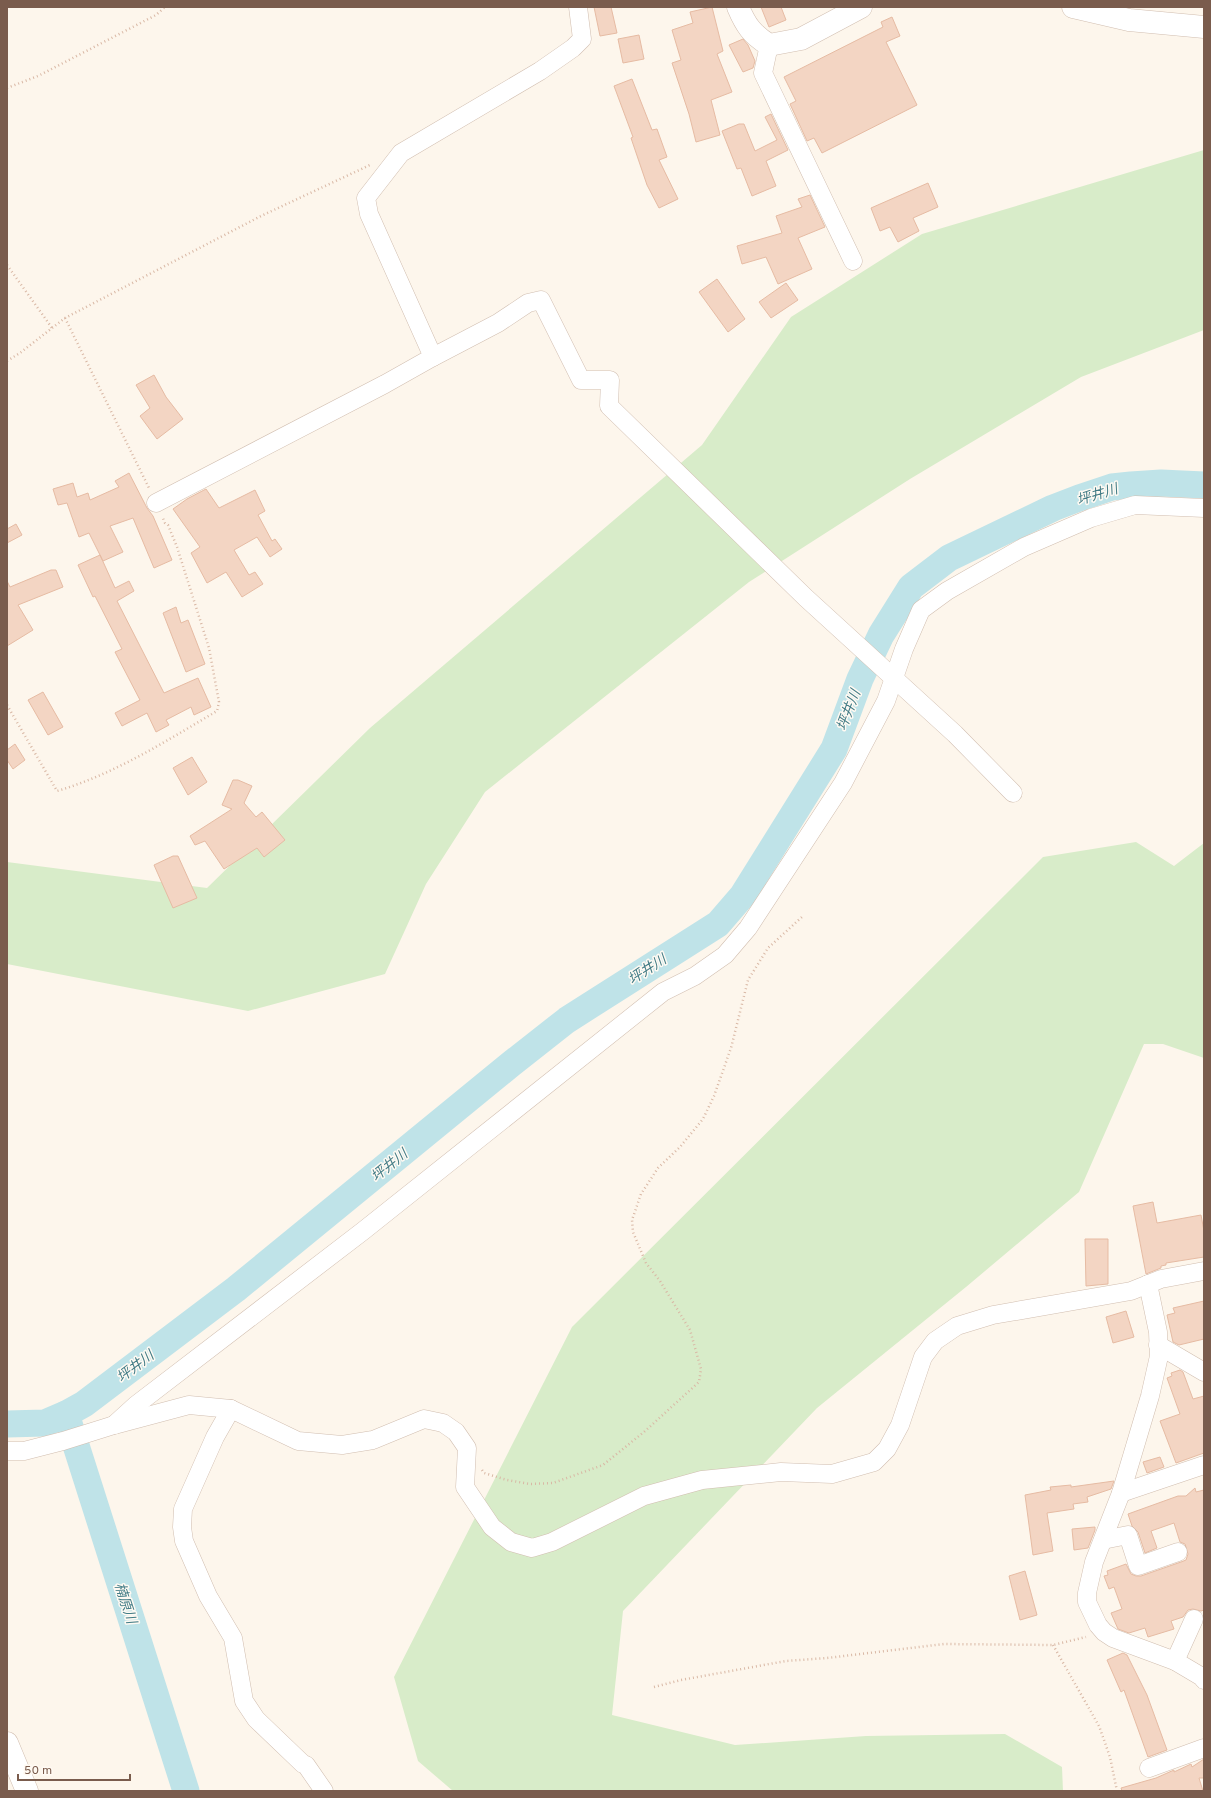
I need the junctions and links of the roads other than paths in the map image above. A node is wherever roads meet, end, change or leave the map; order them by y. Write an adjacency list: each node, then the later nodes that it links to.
1 (578, 7): 8 (street)
2 (738, 7): 6 (street)
3 (861, 7): 6 (street)
4 (1073, 7): 5 (street)
5 (1204, 27)
6 (769, 45): 7 (street)
7 (853, 261)
8 (433, 357): 9 (street); 11 (street)
9 (156, 504)
10 (1204, 508): 11 (street)
11 (888, 673): 12 (street); 18 (street)
12 (1013, 793)
13 (1204, 1271): 14 (street)
14 (1148, 1284): 15 (street); 17 (street)
15 (1158, 1346): 16 (street); 21 (street)
16 (1204, 1372)
17 (231, 1408): 18 (street); 31 (street)
18 (114, 1425): 19 (street)
19 (7, 1451)
20 (1204, 1465): 21 (street)
21 (1120, 1493): 22 (street)
22 (1103, 1540): 23 (street); 25 (street)
23 (1178, 1552)
24 (1194, 1619): 25 (street)
25 (1175, 1661): 26 (street)
26 (1203, 1677)
27 (7, 1743): 30 (street)
28 (1204, 1748): 29 (street)
29 (1149, 1768)
30 (27, 1791)
31 (324, 1791)

